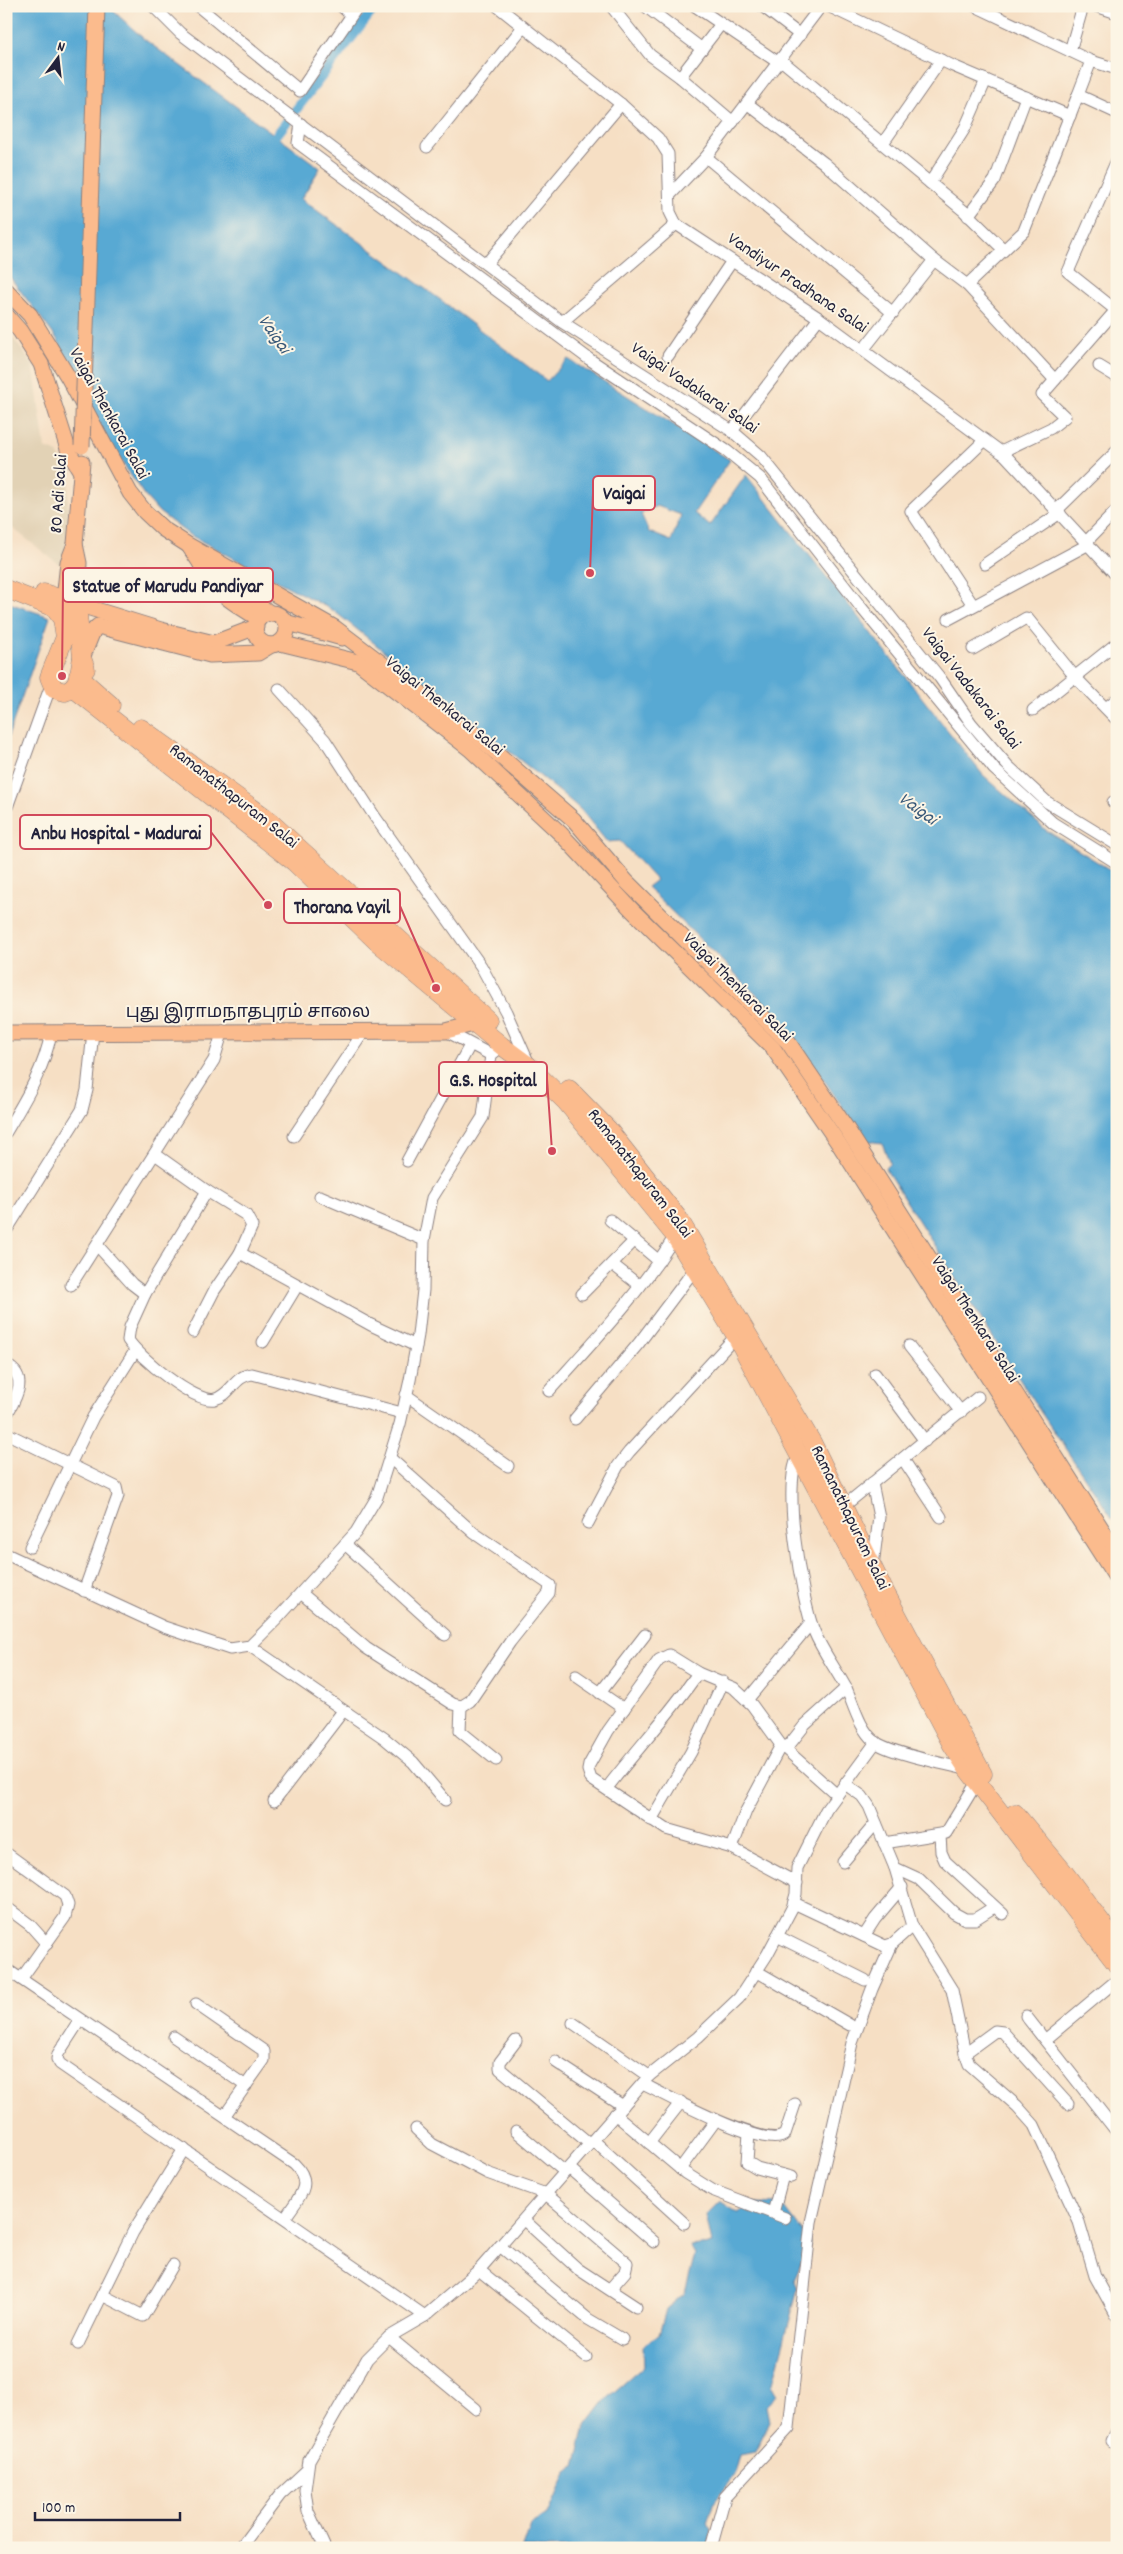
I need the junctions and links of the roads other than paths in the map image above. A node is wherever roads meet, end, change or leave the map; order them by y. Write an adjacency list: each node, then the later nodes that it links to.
1 (97, 6): 66 (main road, 80 Adi Salai, bridge)
2 (153, 6): 34 (street, Vaigai Vadakarai Salai)
3 (198, 6): 15 (street)
4 (341, 6): 15 (street)
5 (497, 6): 18 (street)
6 (611, 6): 26 (street)
7 (645, 6): 20 (street)
8 (695, 6): 17 (street)
9 (762, 6): 19 (street)
10 (821, 6): 19 (street)
11 (828, 6): 22 (street)
12 (975, 6): 21 (street)
13 (1083, 6): 21 (street)
14 (1096, 6): 16 (street)
15 (355, 11)
16 (1117, 13)
17 (721, 24): 20 (street); 24 (street)
18 (523, 27): 30 (street); 37 (street)
19 (800, 35): 24 (street)
20 (702, 49): 26 (street)
21 (1070, 51): 23 (street)
22 (941, 60): 27 (street); 36 (street)
23 (1091, 61): 25 (street); 28 (street)
24 (780, 62): 31 (street); 36 (street)
25 (1117, 69)
26 (680, 77): 35 (street)
27 (986, 80): 29 (street); 40 (street)
28 (1078, 94): 32 (street); 33 (street)
29 (1026, 97): 33 (street); 42 (street)
30 (620, 104): 41 (street); 47 (street)
31 (748, 104): 35 (street); 45 (street)
32 (1117, 113)
33 (1070, 116): 44 (street)
34 (298, 121): 47 (street, Vaigai Vadakarai Salai); 65 (street, Vaigai Vadakarai Salai)
35 (734, 122): 38 (street)
36 (883, 143): 40 (street)
37 (427, 147)
38 (706, 157): 41 (street); 51 (street)
39 (1117, 160): 50 (street)
40 (930, 183): 42 (street)
41 (670, 195): 43 (street)
42 (968, 216): 44 (street)
43 (676, 224): 46 (street, Vandiyur Pradhana Salai); 54 (street)
44 (1004, 250): 48 (street)
45 (934, 260): 48 (street); 51 (street)
46 (732, 261): 53 (street, Vandiyur Pradhana Salai); 56 (street)
47 (486, 264): 54 (street, Vaigai Vadakarai Salai)
48 (967, 286): 59 (street)
49 (6, 290): 70 (main road, Vaigai Thenkarai Salai)
50 (1116, 310): 59 (street)
51 (893, 313): 55 (street)
52 (6, 316): 66 (main road, Vaigai Thenkarai Salai)
53 (819, 318): 55 (street, Vandiyur Pradhana Salai); 60 (street)
54 (562, 322): 60 (street, Vaigai Vadakarai Salai)
55 (863, 350): 61 (street, Vandiyur Pradhana Salai)
56 (668, 356)
57 (1099, 366): 58 (street)
58 (1117, 377)
59 (1056, 380): 64 (street)
60 (732, 431): 62 (street, Vaigai Vadakarai Salai)
61 (985, 440): 64 (street, Vandiyur Pradhana Salai); 76 (street)
62 (749, 446): 65 (street); 94 (street, Vaigai Vadakarai Salai)
63 (1117, 451): 68 (street)
64 (1001, 452): 68 (street, Vandiyur Pradhana Salai)
65 (739, 460): 95 (street, Vaigai Vadakarai Salai)
66 (81, 472): 75 (main road, 80 Adi Salai)
67 (1117, 510): 69 (street)
68 (1059, 512): 69 (street, Vandiyur Pradhana Salai); 71 (street)
69 (1088, 543): 72 (street, Vandiyur Pradhana Salai); 76 (street)
70 (188, 545): 79 (main road, Vaigai Thenkarai Salai); 81 (main road, Vaigai Thenkarai Salai)
71 (985, 564)
72 (1115, 568)
73 (6, 578): 75 (highway)
74 (6, 589): 78 (highway)
75 (70, 603): 78 (main road, 80 Adi Salai); 79 (main road); 85 (highway)
76 (973, 606): 77 (street)
77 (949, 618)
78 (62, 619): 87 (highway)
79 (262, 620): 80 (main road); 83 (main road)
80 (286, 622): 81 (main road, Vaigai Thenkarai Salai); 83 (main road)
81 (352, 641): 157 (main road, Vaigai Thenkarai Salai)
82 (1117, 643): 86 (street)
83 (275, 644): 85 (main road); 160 (main road, Vaigai Thenkarai Salai)
84 (973, 649): 86 (street)
85 (78, 674): 87 (highway); 96 (highway, Ramanathapuram Salai); 96 (highway, Ramanathapuram Salai)
86 (1076, 678): 90 (street); 91 (street)
87 (51, 685): 93 (street)
88 (279, 689): 104 (street)
89 (1117, 698): 90 (street)
90 (1106, 708): 92 (street)
91 (1033, 710)
92 (1117, 720)
93 (6, 810)
94 (1117, 845)
95 (1117, 864)
96 (482, 1022): 99 (main road, புது இராமநாதபுரம் சாலை); 104 (highway, Ramanathapuram Salai); 105 (highway, Ramanathapuram Salai)
97 (223, 1030): 98 (main road, புது இராமநாதபுரம் சாலை); 100 (main road, புது இராமநாதபுரம் சாலை); 109 (street)
98 (364, 1031): 99 (main road, புது இராமநாதபுரம் சாலை); 108 (street)
99 (446, 1031): 103 (street)
100 (93, 1032): 102 (main road, புது இராமநாதபுரம் சாலை); 114 (street)
101 (6, 1033): 102 (main road, புது இராமநாதபுரம் சாலை)
102 (51, 1033): 107 (street)
103 (470, 1045): 105 (street); 110 (street)
104 (522, 1049): 106 (street); 145 (highway, Ramanathapuram Salai)
105 (497, 1051): 106 (highway, Ramanathapuram Salai); 116 (street)
106 (529, 1066): 115 (highway, Ramanathapuram Salai)
107 (6, 1132)
108 (294, 1136)
109 (155, 1154): 111 (street); 118 (street)
110 (407, 1161)
111 (207, 1191): 119 (street); 126 (street)
112 (320, 1196): 116 (street)
113 (610, 1220): 117 (street)
114 (6, 1231)
115 (675, 1236): 120 (street); 122 (highway, Ramanathapuram Salai)
116 (424, 1240): 131 (street)
117 (635, 1240): 120 (street); 121 (street)
118 (97, 1245): 123 (street); 126 (street)
119 (240, 1253): 124 (street); 128 (street)
120 (660, 1261): 125 (street)
121 (612, 1264): 125 (street); 127 (street)
122 (694, 1270): 129 (highway, Ramanathapuram Salai); 142 (street)
123 (71, 1285)
124 (297, 1286): 130 (street); 131 (street)
125 (640, 1286): 136 (street)
126 (145, 1294): 133 (street)
127 (582, 1294)
128 (193, 1332)
129 (736, 1336): 146 (highway, Ramanathapuram Salai); 154 (street)
130 (263, 1342)
131 (416, 1346): 137 (street)
132 (909, 1346): 139 (street)
133 (135, 1352): 140 (street); 149 (street)
134 (6, 1365): 141 (street)
135 (875, 1374): 144 (street)
136 (550, 1390)
137 (406, 1394): 140 (street); 150 (street)
138 (978, 1397): 139 (street)
139 (961, 1412): 144 (street)
140 (402, 1413): 147 (street)
141 (6, 1416)
142 (575, 1419)
143 (6, 1433): 149 (street)
144 (925, 1441): 148 (street)
145 (812, 1442): 146 (street); 152 (highway, Ramanathapuram Salai)
146 (798, 1456): 163 (street); 179 (highway, Ramanathapuram Salai)
147 (390, 1458): 155 (street); 173 (street)
148 (903, 1459): 151 (street); 153 (street)
149 (68, 1464): 156 (street); 161 (street)
150 (508, 1466)
151 (872, 1483): 152 (street); 159 (street)
152 (844, 1506): 159 (highway, Ramanathapuram Salai)
153 (941, 1517)
154 (588, 1523)
155 (345, 1544): 162 (street); 164 (street)
156 (30, 1547)
157 (1117, 1553)
158 (6, 1554): 161 (street)
159 (873, 1566): 200 (highway, Ramanathapuram Salai)
160 (1117, 1579)
161 (84, 1591): 166 (street)
162 (301, 1593): 166 (street); 173 (street)
163 (812, 1623): 170 (street); 172 (street)
164 (445, 1635)
165 (646, 1635): 171 (street)
166 (250, 1646): 175 (street)
167 (698, 1673): 169 (street); 174 (street); 181 (street)
168 (576, 1676): 171 (street)
169 (723, 1682): 172 (street); 185 (street)
170 (846, 1688): 176 (street); 177 (street)
171 (600, 1693): 174 (street)
172 (747, 1700): 177 (street)
173 (461, 1706): 178 (street)
174 (624, 1710): 181 (street)
175 (343, 1711): 183 (street); 184 (street)
176 (876, 1742): 179 (street); 180 (street)
177 (783, 1747): 182 (street); 189 (street)
178 (496, 1760)
179 (972, 1776): 187 (street); 203 (highway, Ramanathapuram Salai)
180 (845, 1784): 182 (street); 186 (street)
181 (607, 1788): 185 (street)
182 (837, 1795): 193 (street)
183 (445, 1800)
184 (274, 1801)
185 (651, 1820): 189 (street)
186 (876, 1823): 188 (street); 191 (street)
187 (940, 1835): 188 (street); 192 (street)
188 (884, 1842): 192 (street)
189 (732, 1848): 193 (street)
190 (6, 1853): 201 (street)
191 (843, 1862)
192 (895, 1868): 194 (street)
193 (797, 1883): 195 (street)
194 (902, 1887): 197 (street); 199 (street)
195 (794, 1903): 198 (street); 199 (street)
196 (6, 1907): 201 (street)
197 (912, 1926): 202 (street); 217 (street)
198 (777, 1936): 205 (street); 207 (street)
199 (864, 1936): 202 (street)
200 (1117, 1943)
201 (47, 1944): 206 (street)
202 (892, 1944): 259 (street)
203 (1117, 1965)
204 (6, 1970): 206 (street)
205 (756, 1971): 213 (street); 219 (street)
206 (21, 1980): 211 (street)
207 (865, 1980)
208 (1117, 1980): 215 (street)
209 (196, 2004): 220 (street)
210 (1026, 2016): 215 (street)
211 (80, 2020): 225 (street); 233 (street)
212 (573, 2023): 219 (street)
213 (850, 2025)
214 (174, 2037): 220 (street)
215 (1045, 2040): 230 (street)
216 (516, 2042): 231 (street)
217 (965, 2053): 223 (street); 249 (street)
218 (556, 2062): 224 (street)
219 (646, 2080): 221 (street); 224 (street)
220 (246, 2086): 225 (street)
221 (681, 2102): 226 (street); 232 (street)
222 (795, 2104): 229 (street)
223 (1068, 2104)
224 (619, 2110): 231 (street); 232 (street)
225 (225, 2115): 238 (street)
226 (716, 2120): 229 (street); 234 (street)
227 (416, 2129): 236 (street)
228 (516, 2132): 235 (street)
229 (749, 2132): 237 (street)
230 (1117, 2132)
231 (592, 2142): 235 (street); 241 (street)
232 (650, 2143): 234 (street)
233 (184, 2149): 238 (street); 247 (street)
234 (680, 2169): 237 (street)
235 (567, 2170): 236 (street); 242 (street)
236 (546, 2194): 240 (street); 246 (street)
237 (772, 2213): 239 (street)
238 (285, 2218): 250 (street)
239 (785, 2218)
240 (524, 2220): 243 (street); 246 (street)
241 (684, 2223)
242 (654, 2242)
243 (500, 2246): 245 (street); 252 (street)
244 (173, 2265): 247 (street)
245 (479, 2270): 250 (street); 254 (street)
246 (610, 2289): 248 (street)
247 (102, 2295): 253 (street)
248 (636, 2307)
249 (1116, 2311)
250 (425, 2316): 251 (street)
251 (389, 2338): 255 (street); 256 (street)
252 (622, 2339)
253 (78, 2344)
254 (586, 2357)
255 (476, 2409)
256 (307, 2470): 257 (street); 258 (street)
257 (240, 2548)
258 (325, 2548)
259 (711, 2548)

